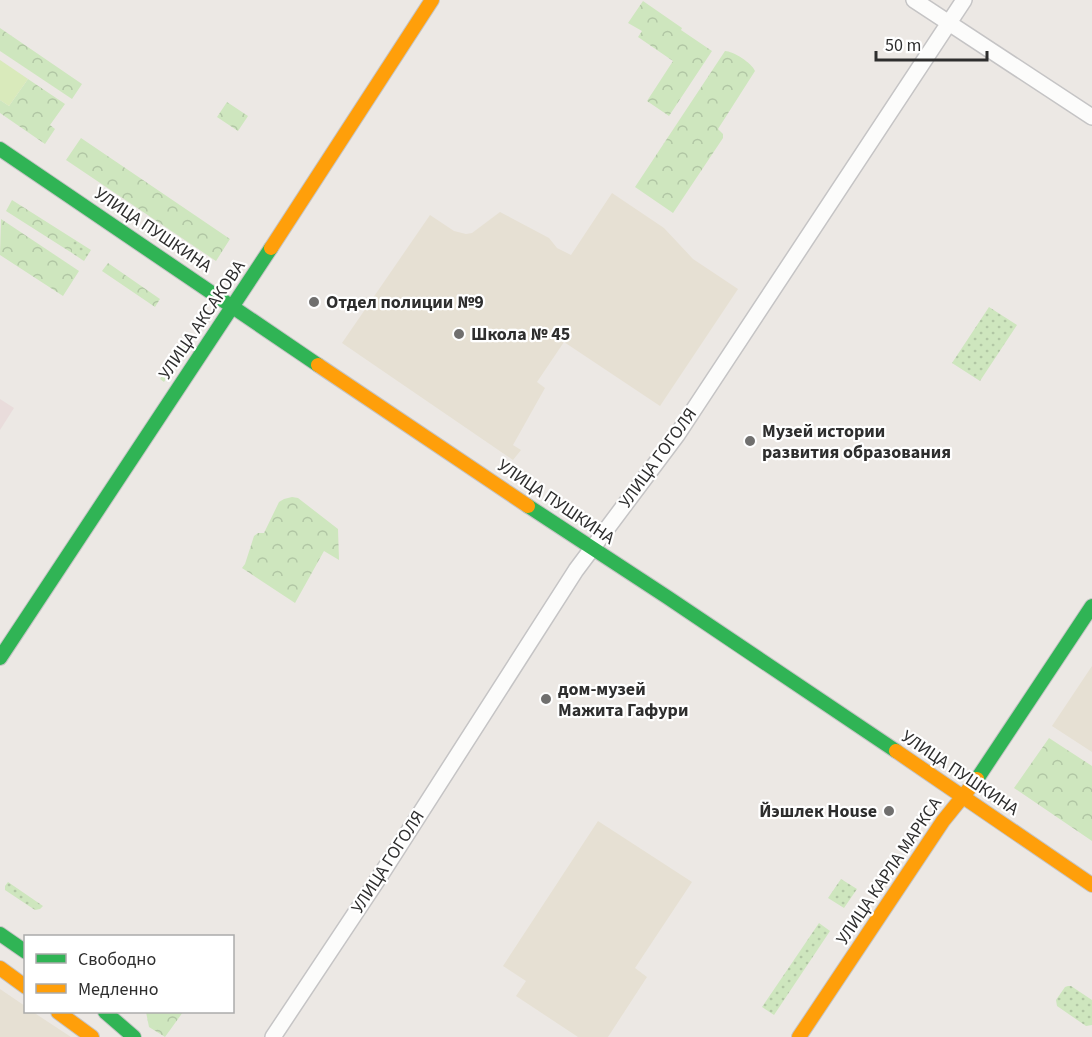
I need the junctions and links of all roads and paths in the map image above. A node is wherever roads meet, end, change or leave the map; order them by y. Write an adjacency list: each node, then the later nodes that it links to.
1 (432, 0): 7 (main road, УЛИЦА АКСАКОВА)
2 (914, 0): 4 (street)
3 (964, 0): 4 (street, УЛИЦА ГОГОЛЯ)
4 (949, 23): 5 (street); 8 (street, УЛИЦА ГОГОЛЯ)
5 (1092, 117)
6 (0, 149): 7 (main road, УЛИЦА ПУШКИНА)
7 (233, 307): 8 (main road, УЛИЦА ПУШКИНА); 10 (main road, УЛИЦА АКСАКОВА)
8 (591, 548): 11 (main road, УЛИЦА ПУШКИНА); 21 (street, УЛИЦА ГОГОЛЯ)
9 (1092, 606): 11 (main road, УЛИЦА КАРЛА МАРКСА)
10 (0, 658)
11 (962, 796): 12 (main road, УЛИЦА ПУШКИНА); 22 (main road, УЛИЦА КАРЛА МАРКСА)
12 (1092, 885)
13 (0, 934): 14 (main road)
14 (24, 951)
15 (0, 968): 16 (main road)
16 (24, 986)
17 (61, 1013): 19 (main road)
18 (107, 1013): 20 (main road)
19 (92, 1037)
20 (134, 1037)
21 (273, 1037)
22 (799, 1037)

